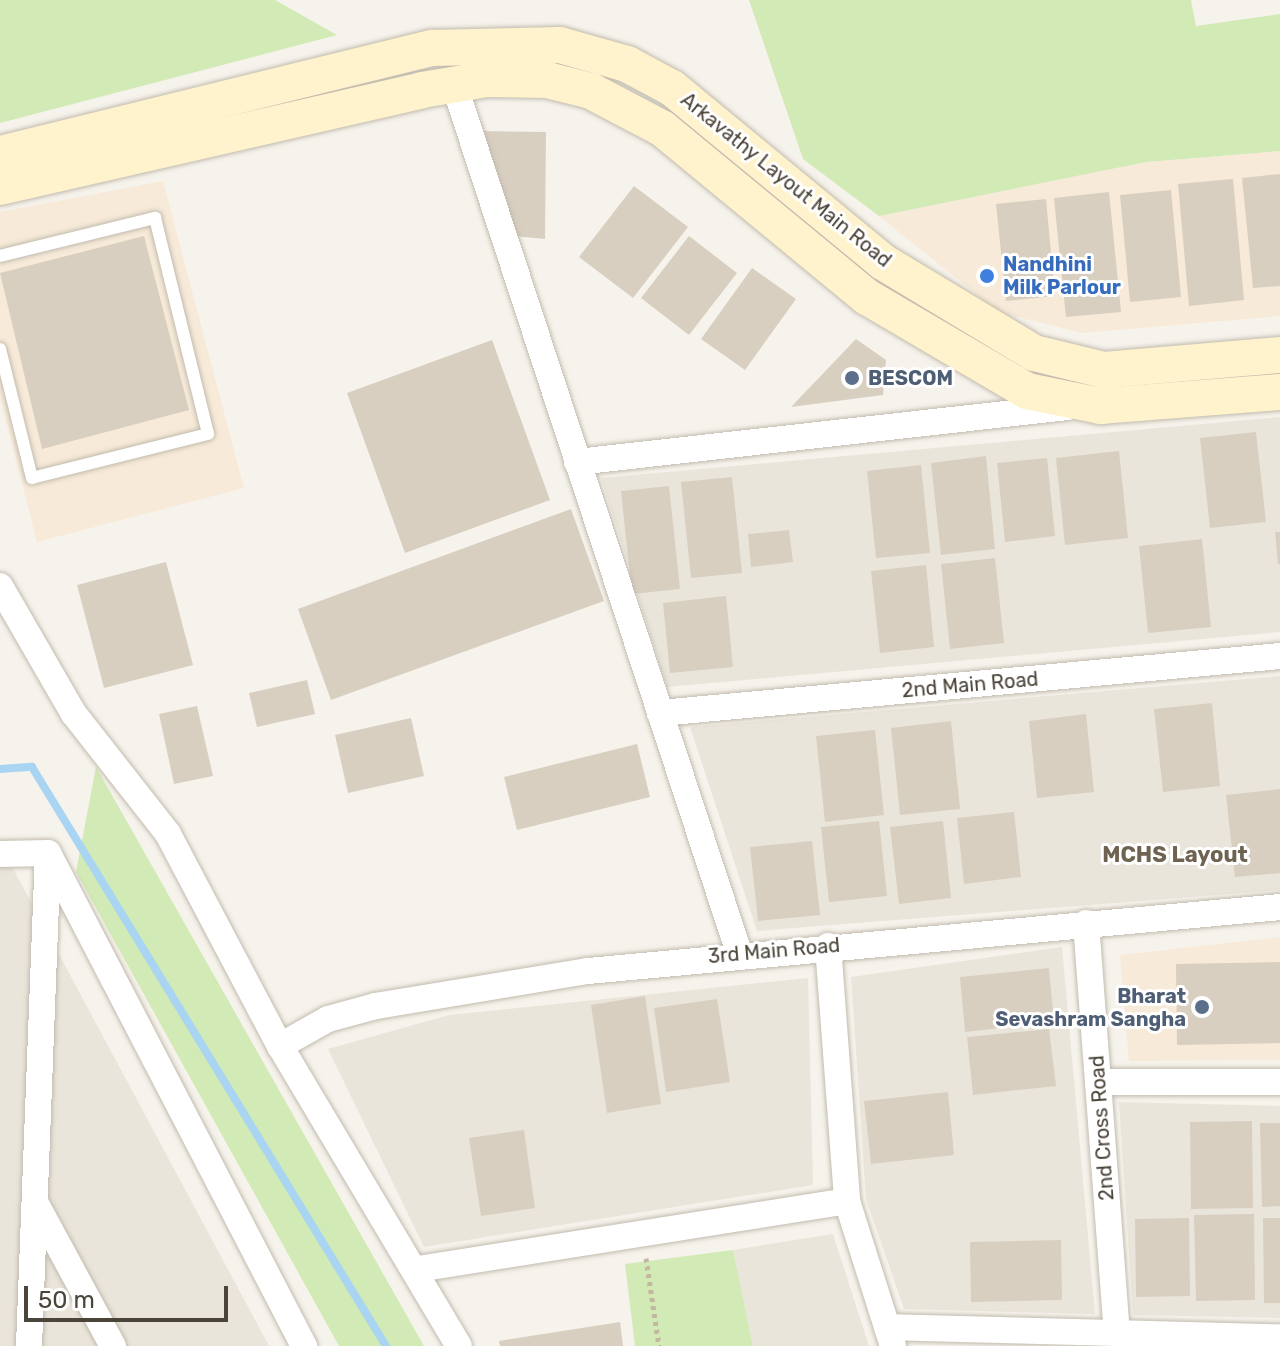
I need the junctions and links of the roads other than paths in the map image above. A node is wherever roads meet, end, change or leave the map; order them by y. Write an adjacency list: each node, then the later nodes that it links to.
1 (454, 84): 3 (main road, Arkavathy Layout Main Road); 8 (main road, Arkavathy Layout Main Road); 9 (street)
2 (0, 154): 6 (main road, Arkavathy Layout Main Road)
3 (0, 187)
4 (0, 256): 5 (lane)
5 (0, 349)
6 (1280, 355)
7 (1280, 392): 8 (main road, Arkavathy Layout Main Road)
8 (1082, 405): 9 (street)
9 (577, 462): 12 (street)
10 (0, 586): 19 (street)
11 (1280, 656): 12 (street, 2nd Main Road)
12 (660, 713): 18 (street)
13 (48, 853): 14 (street); 23 (street); 30 (street)
14 (0, 854)
15 (1280, 907): 16 (street, 3rd Main Road)
16 (1086, 923): 17 (street, 3rd Main Road); 20 (street, 2nd Cross Road)
17 (828, 946): 18 (street, 3rd Main Road); 22 (street)
18 (739, 953): 19 (street, 3rd Main Road)
19 (280, 1046): 24 (street)
20 (1098, 1082): 21 (street); 25 (street, 2nd Cross Road)
21 (1280, 1082)
22 (847, 1201): 24 (street); 26 (street)
23 (35, 1202): 28 (street); 29 (street)
24 (418, 1269): 31 (street)
25 (1117, 1333): 26 (street); 27 (street)
26 (890, 1336)
27 (1280, 1337)
28 (29, 1346)
29 (113, 1346)
30 (304, 1346)
31 (459, 1346)

